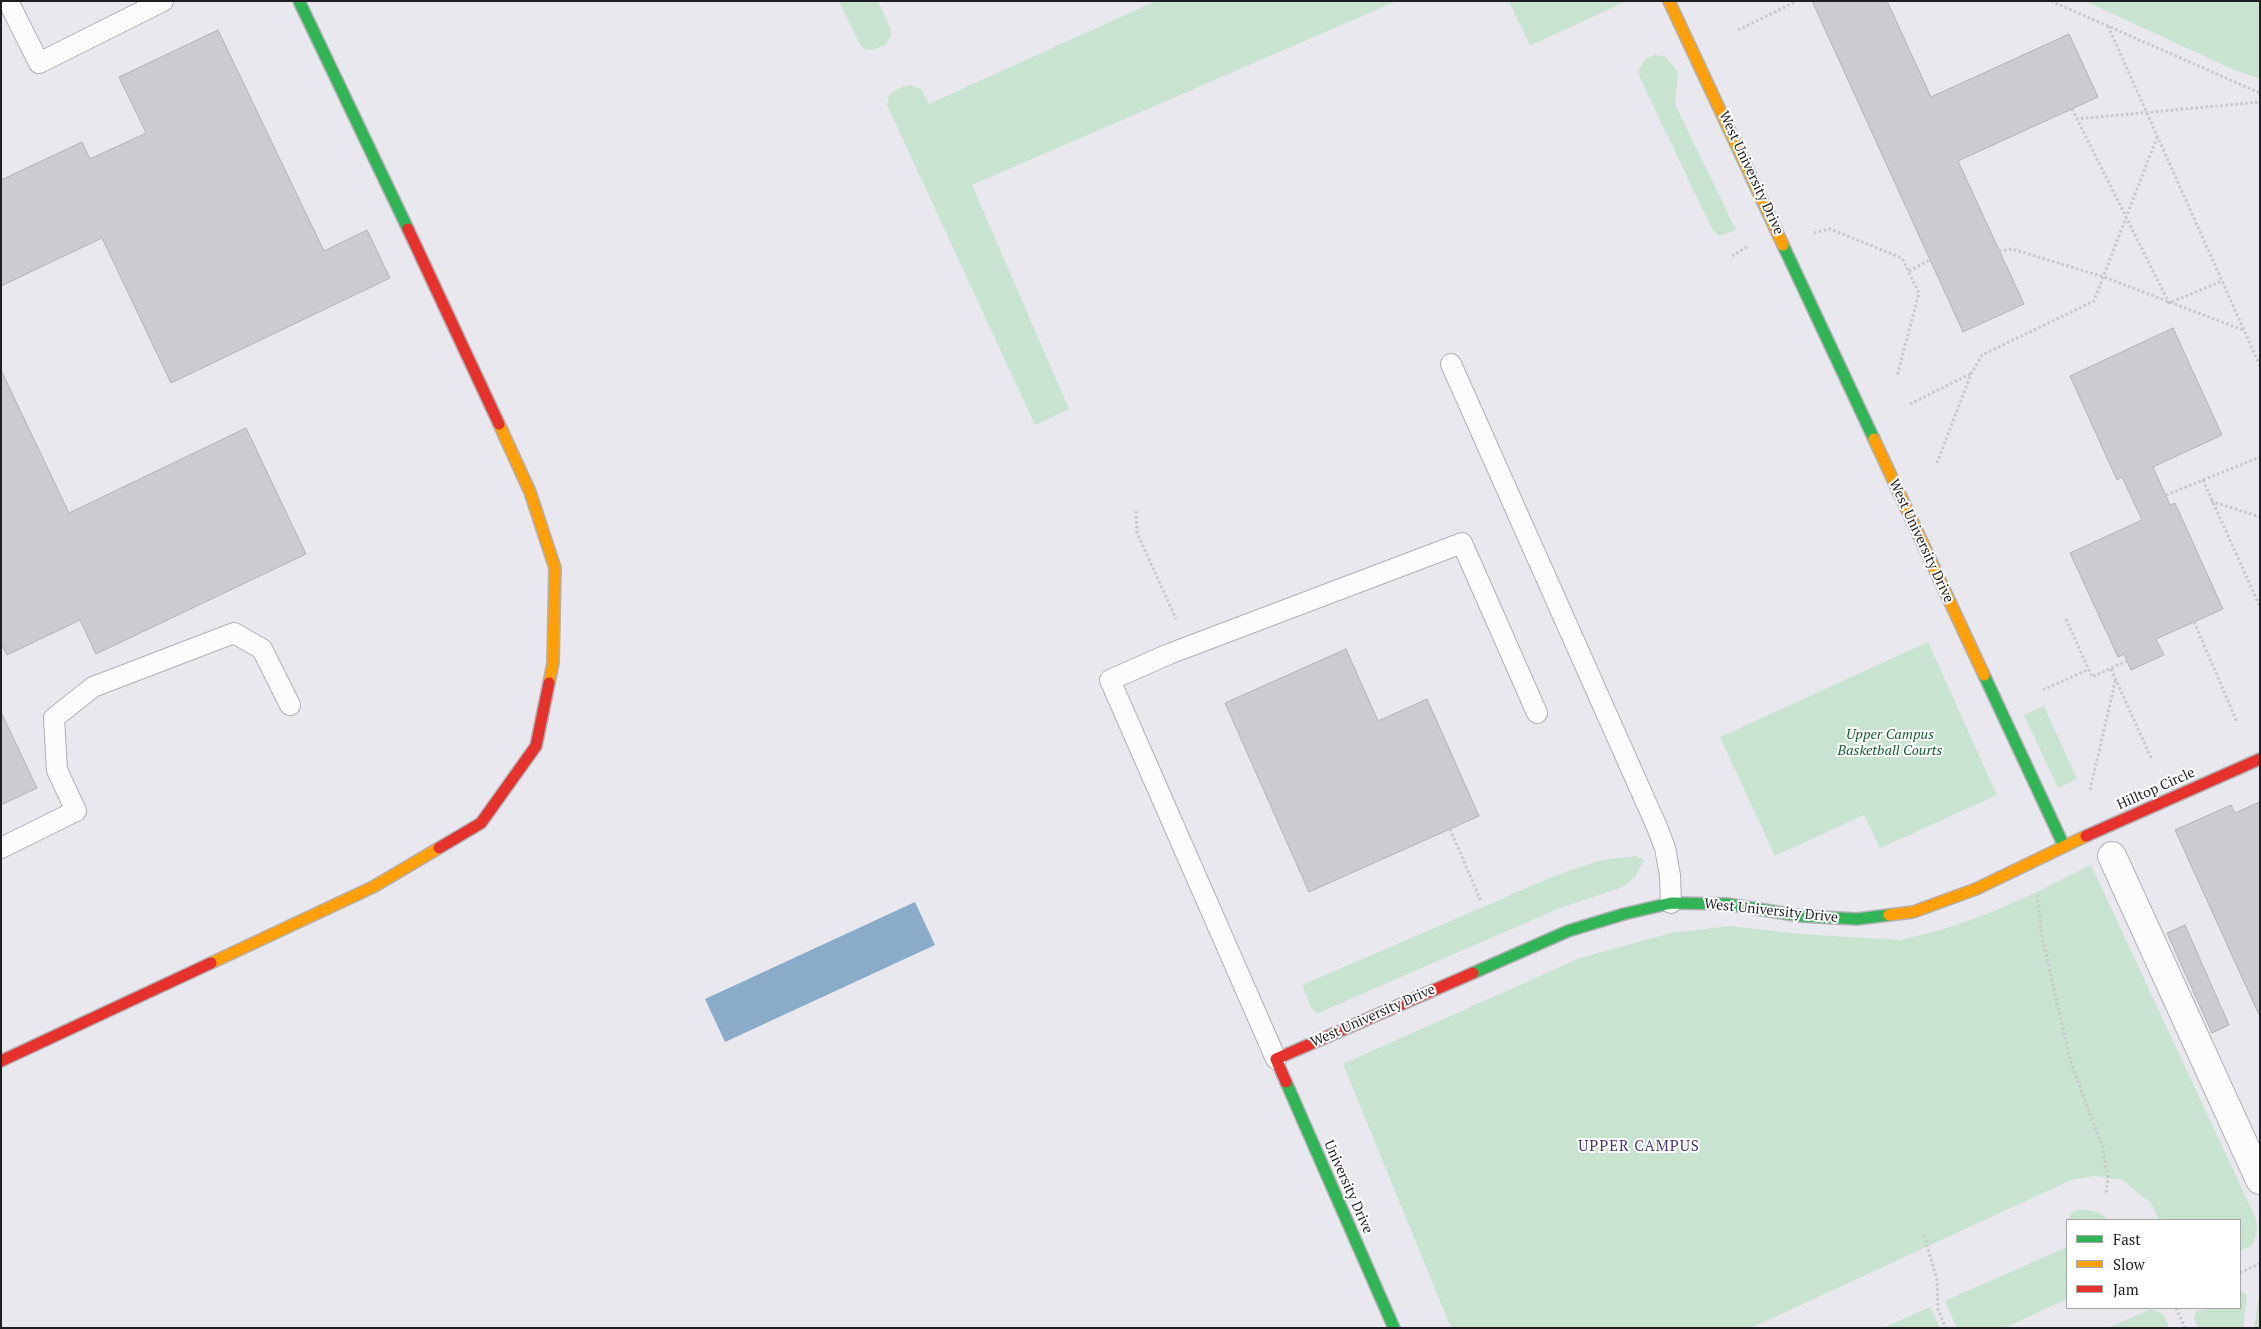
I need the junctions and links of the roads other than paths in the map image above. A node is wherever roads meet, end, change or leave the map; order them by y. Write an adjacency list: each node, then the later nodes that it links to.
1 (8, 1): 2 (lane)
2 (163, 1)
3 (299, 1): 14 (street)
4 (1671, 2): 9 (street, West University Drive)
5 (1451, 364): 12 (lane)
6 (290, 706): 10 (lane)
7 (1537, 713): 13 (lane)
8 (2260, 759): 9 (street, Hilltop Circle)
9 (2064, 846): 12 (street, West University Drive)
10 (1, 848)
11 (2112, 856): 15 (street)
12 (1671, 903): 13 (street, West University Drive)
13 (1276, 1059): 16 (street, University Drive)
14 (1, 1061)
15 (2260, 1180)
16 (1394, 1328)

